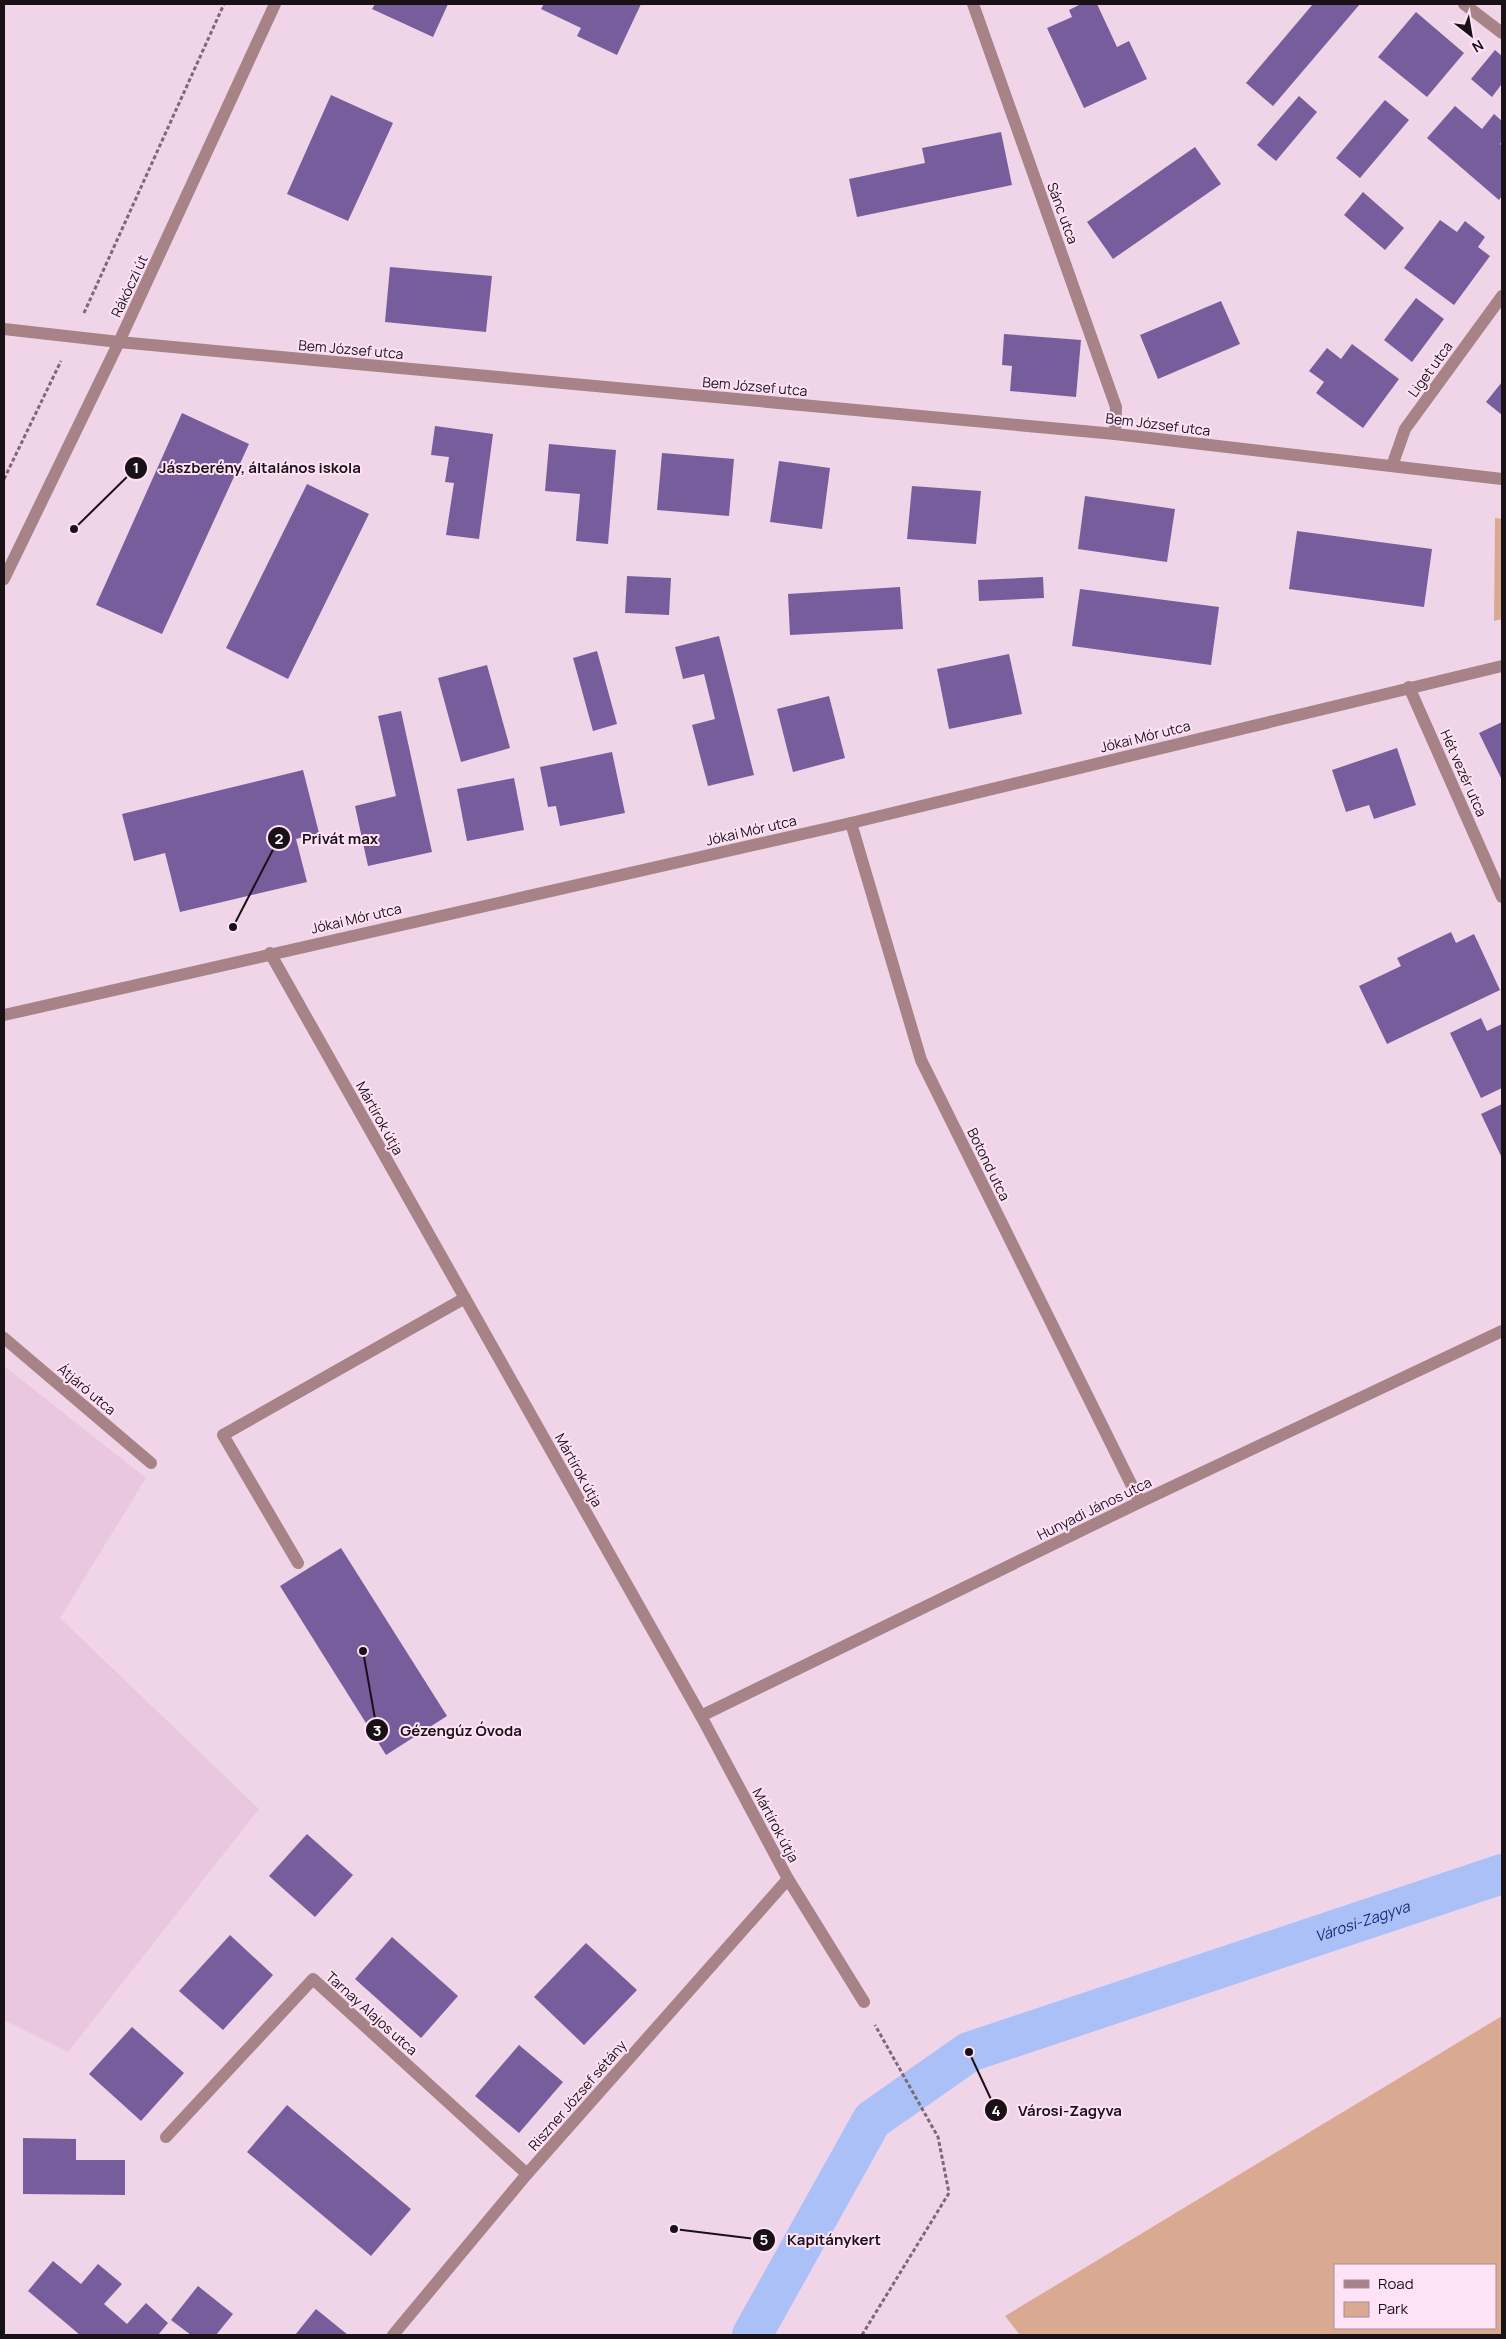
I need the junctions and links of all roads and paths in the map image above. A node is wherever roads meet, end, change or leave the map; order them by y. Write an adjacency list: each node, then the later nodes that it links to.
1 (224, 4): 8 (path)
2 (275, 4): 9 (street, Rákóczi út)
3 (973, 4): 10 (street, Sánc utca)
4 (1464, 4): 5 (street)
5 (1502, 33)
6 (1502, 296): 11 (street, Liget utca)
7 (4, 329): 8 (street, Bem József utca)
8 (73, 337): 9 (street, Bem József utca); 12 (path)
9 (119, 342): 10 (street, Bem József utca); 14 (street, Rákóczi út)
10 (1115, 434): 11 (street, Bem József utca)
11 (1392, 466): 13 (street, Bem József utca)
12 (4, 479)
13 (1502, 479)
14 (4, 579)
15 (1502, 666): 16 (street, Jókai Mór utca)
16 (1410, 687): 17 (street, Jókai Mór utca); 18 (street, Hét vezér utca)
17 (851, 823): 19 (street, Jókai Mór utca); 25 (street, Botond utca)
18 (1502, 897)
19 (270, 953): 20 (street, Jókai Mór utca); 21 (street, Mártírok útja)
20 (4, 1015)
21 (465, 1298): 26 (street); 27 (street, Mártírok útja)
22 (1502, 1331): 25 (street, Hunyadi János utca)
23 (4, 1338): 24 (street, Átjáró utca)
24 (151, 1462)
25 (1140, 1502): 27 (street, Hunyadi János utca)
26 (298, 1564)
27 (701, 1716): 28 (street, Mártírok útja)
28 (788, 1879): 29 (street, Mártírok útja); 32 (street, Riszner József sétány)
29 (864, 2002)
30 (881, 2037): 34 (path)
31 (166, 2137): 32 (street, Tarnay Alajos utca)
32 (527, 2174): 33 (street, Riszner József sétány)
33 (393, 2335)
34 (862, 2335)

